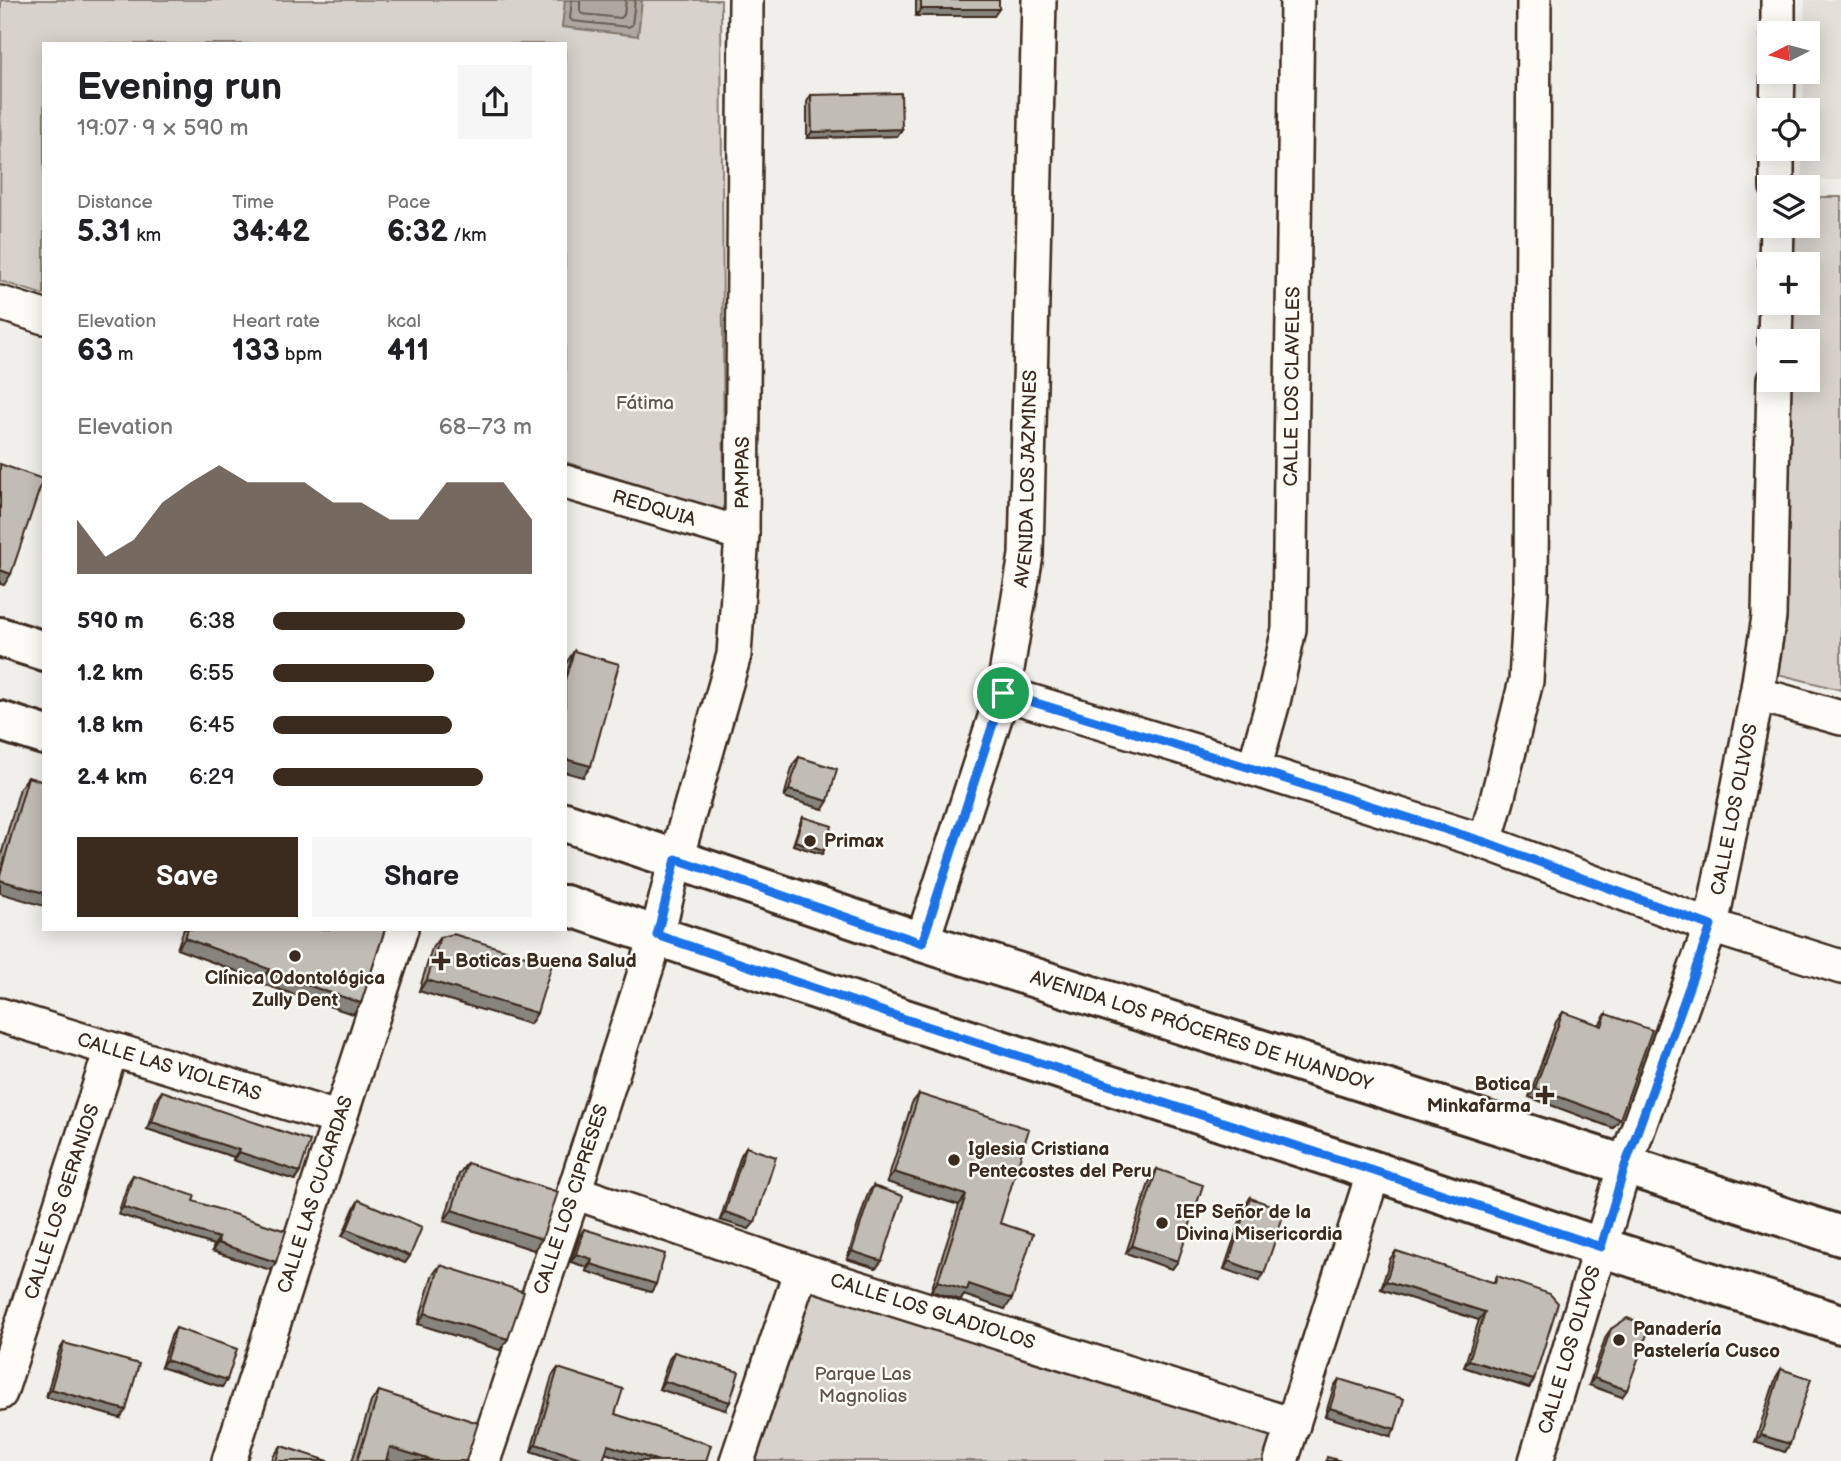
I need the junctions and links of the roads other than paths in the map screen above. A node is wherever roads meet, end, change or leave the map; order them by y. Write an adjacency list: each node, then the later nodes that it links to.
1 (746, 0): 11 (street, PAMPAS)
2 (1039, 0): 14 (street, AVENIDA LOS JAZMINES)
3 (1297, 0): 19 (street, CALLE LOS CLAVELES)
4 (1534, 0): 21 (street)
5 (1778, 0): 6 (street)
6 (1778, 21)
7 (0, 303): 8 (street)
8 (42, 316)
9 (1774, 392): 15 (street, CALLE LOS OLIVOS)
10 (567, 483): 11 (street, REDQUIA)
11 (741, 534): 22 (street, PAMPAS)
12 (0, 637): 13 (main road)
13 (42, 650)
14 (1003, 693): 19 (street); 27 (street, AVENIDA LOS JAZMINES)
15 (1757, 694): 16 (street); 24 (street, CALLE LOS OLIVOS)
16 (1841, 718)
17 (0, 721): 18 (main road)
18 (42, 734)
19 (1254, 769): 21 (street)
20 (567, 823): 22 (main road, AVENIDA LOS PRÓCERES DE HUANDOY)
21 (1485, 842): 24 (street)
22 (676, 859): 26 (street, PAMPAS); 27 (main road, AVENIDA LOS PRÓCERES DE HUANDOY)
23 (567, 906): 26 (main road)
24 (1711, 926): 28 (street); 32 (street, CALLE LOS OLIVOS)
25 (400, 931): 31 (street, CALLE LAS CUCARDAS)
26 (657, 935): 33 (main road); 34 (street, CALLE LOS CIPRESES)
27 (922, 943): 32 (main road, AVENIDA LOS PRÓCERES DE HUANDOY)
28 (1841, 967)
29 (0, 1015): 30 (street, CALLE LAS VIOLETAS)
30 (111, 1050): 31 (street, CALLE LAS VIOLETAS); 39 (street, CALLE LOS GERANIOS)
31 (340, 1119): 41 (street, CALLE LAS CUCARDAS)
32 (1625, 1166): 35 (main road, AVENIDA LOS PRÓCERES DE HUANDOY); 36 (street, CALLE LOS OLIVOS)
33 (1374, 1171): 36 (main road); 40 (street)
34 (574, 1192): 37 (street, CALLE LOS GLADIOLOS); 42 (street, CALLE LOS CIPRESES)
35 (1841, 1236)
36 (1601, 1247): 38 (main road); 45 (street, CALLE LOS OLIVOS)
37 (801, 1270): 40 (street, CALLE LOS GLADIOLOS); 43 (street)
38 (1841, 1324)
39 (0, 1393)
40 (1293, 1425): 44 (street)
41 (229, 1461)
42 (483, 1461)
43 (737, 1461)
44 (1281, 1461)
45 (1536, 1461)

